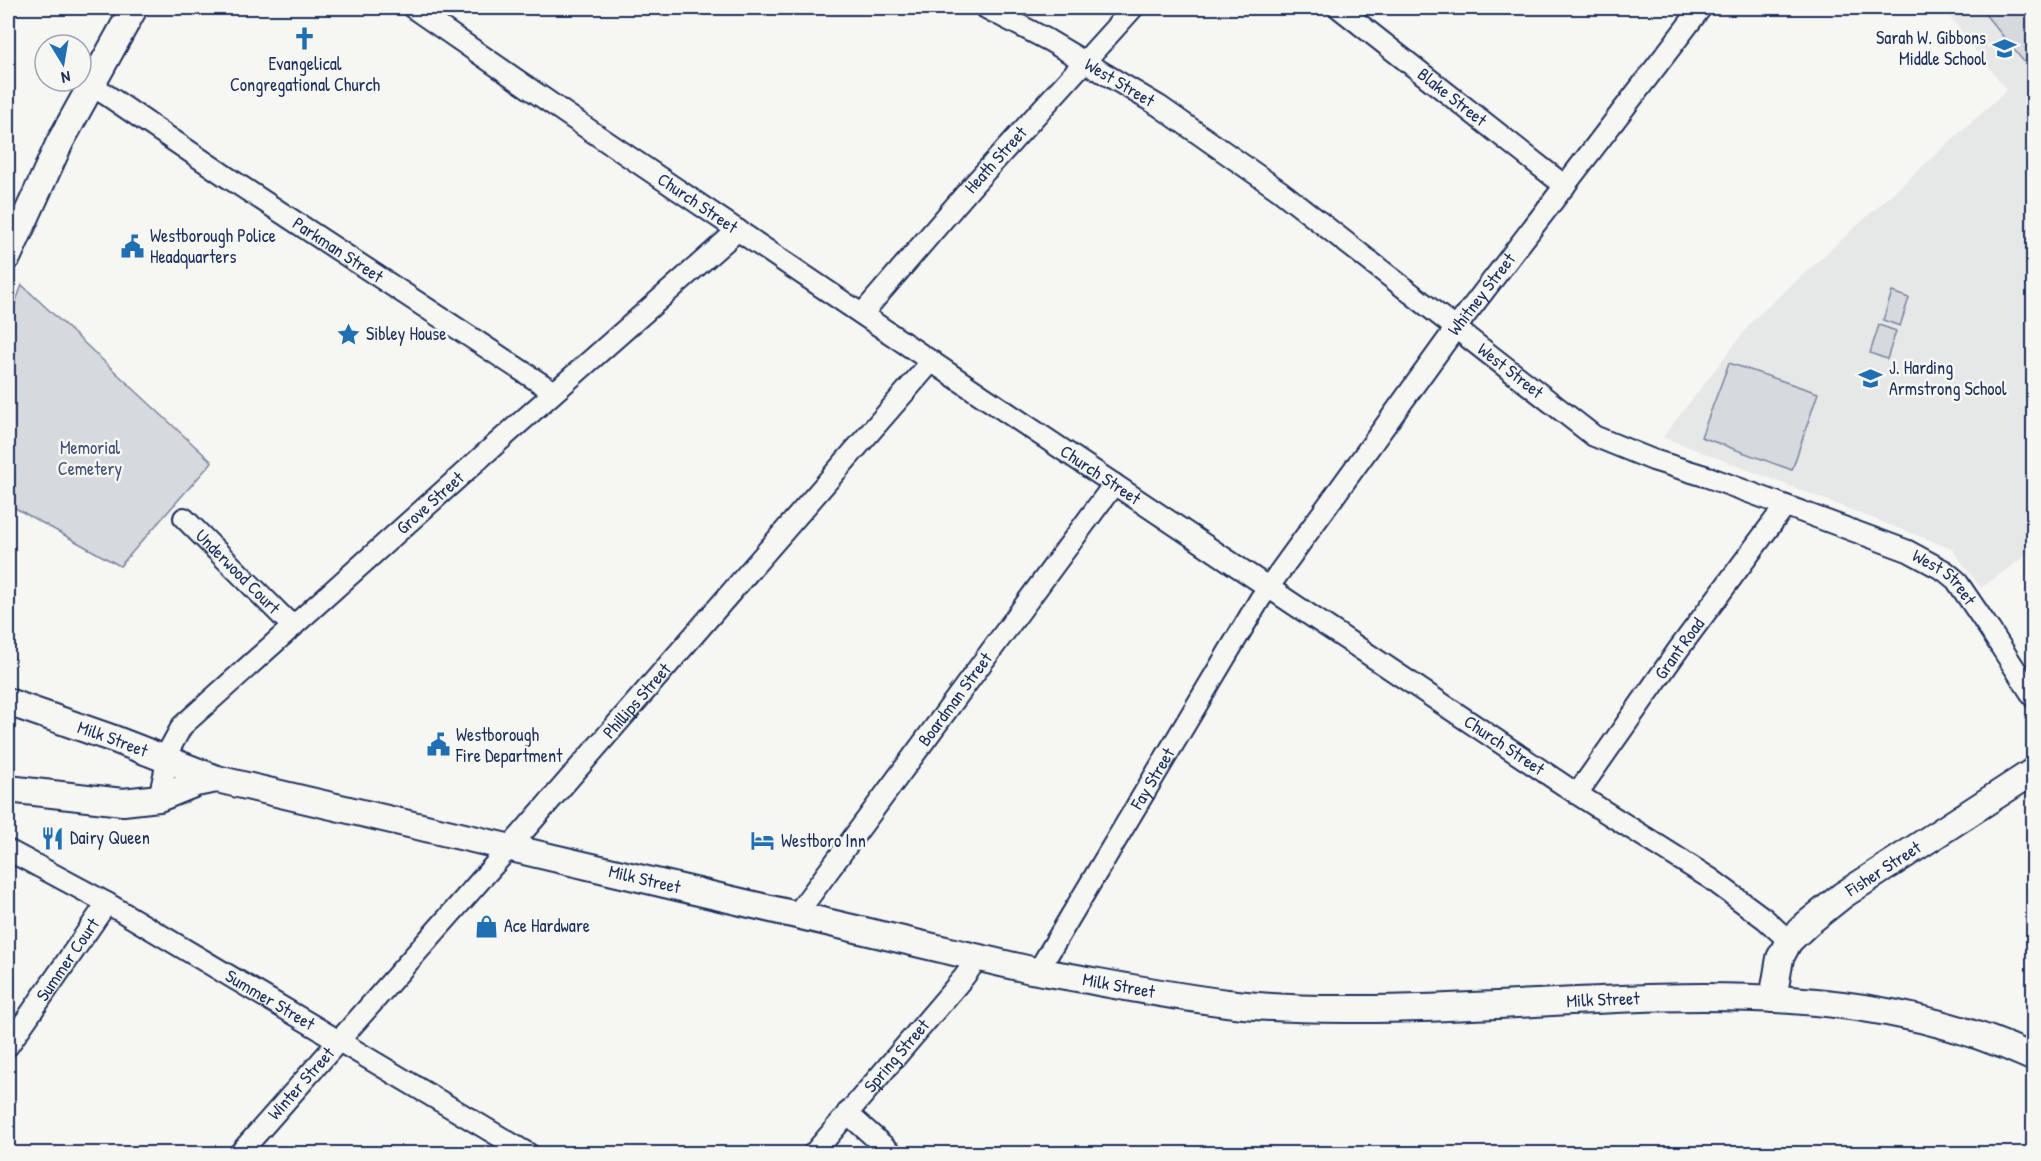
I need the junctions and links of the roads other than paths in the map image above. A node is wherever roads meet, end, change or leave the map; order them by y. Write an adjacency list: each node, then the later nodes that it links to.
1 (134, 8): 8 (main road)
2 (413, 8): 12 (street, Church Street)
3 (986, 8): 7 (street, West Street)
4 (1133, 8): 7 (street, Heath Street)
5 (1340, 8): 11 (street, Blake Street)
6 (1701, 8): 11 (street, Whitney Street)
7 (1086, 62): 14 (street, Heath Street); 15 (street, West Street)
8 (93, 83)
9 (93, 86): 17 (street, Parkman Street)
10 (88, 93): 13 (main road)
11 (1565, 186): 15 (street, Whitney Street)
12 (738, 231): 14 (street, Church Street); 17 (street, Grove Street)
13 (9, 247)
14 (862, 314): 16 (street, Church Street)
15 (1455, 328): 19 (street, West Street); 21 (street, Whitney Street)
16 (932, 361): 18 (street, Church Street); 31 (street, Phillips Street)
17 (555, 392): 22 (street, Grove Street)
18 (1114, 484): 21 (street, Church Street); 34 (street, Boardman Street)
19 (1785, 506): 23 (street, West Street); 29 (street, Grant Road)
20 (183, 518): 22 (street, Underwood Court)
21 (1269, 587): 29 (street, Church Street); 37 (street, Fay Street)
22 (293, 627): 25 (street, Grove Street)
23 (2034, 698)
24 (8, 702): 25 (main road, Milk Street)
25 (166, 761): 27 (main road, Milk Street); 30 (street, Grove Street)
26 (2034, 771): 35 (main road, Fisher Street)
27 (217, 779): 30 (main road, Milk Street); 31 (main road, Milk Street)
28 (8, 789): 30 (main road, Milk Street)
29 (1577, 794): 35 (street, Church Street)
30 (159, 798)
31 (509, 848): 34 (main road, Milk Street); 39 (street, Phillips Street)
32 (8, 850): 33 (street, Summer Street)
33 (107, 903): 39 (street, Summer Street); 40 (street, Summer Court)
34 (796, 915): 36 (main road, Milk Street)
35 (1789, 941): 38 (main road, Fisher Street)
36 (978, 958): 37 (main road, Milk Street); 42 (street, Spring Street)
37 (1038, 971): 38 (main road, Milk Street)
38 (1773, 999): 41 (main road, Milk Street)
39 (338, 1039): 43 (street, Winter Street); 44 (street, Summer Street)
40 (8, 1046)
41 (2034, 1058)
42 (847, 1113): 45 (street, Spring Street); 46 (street)
43 (242, 1152)
44 (528, 1154)
45 (813, 1154)
46 (893, 1154)

